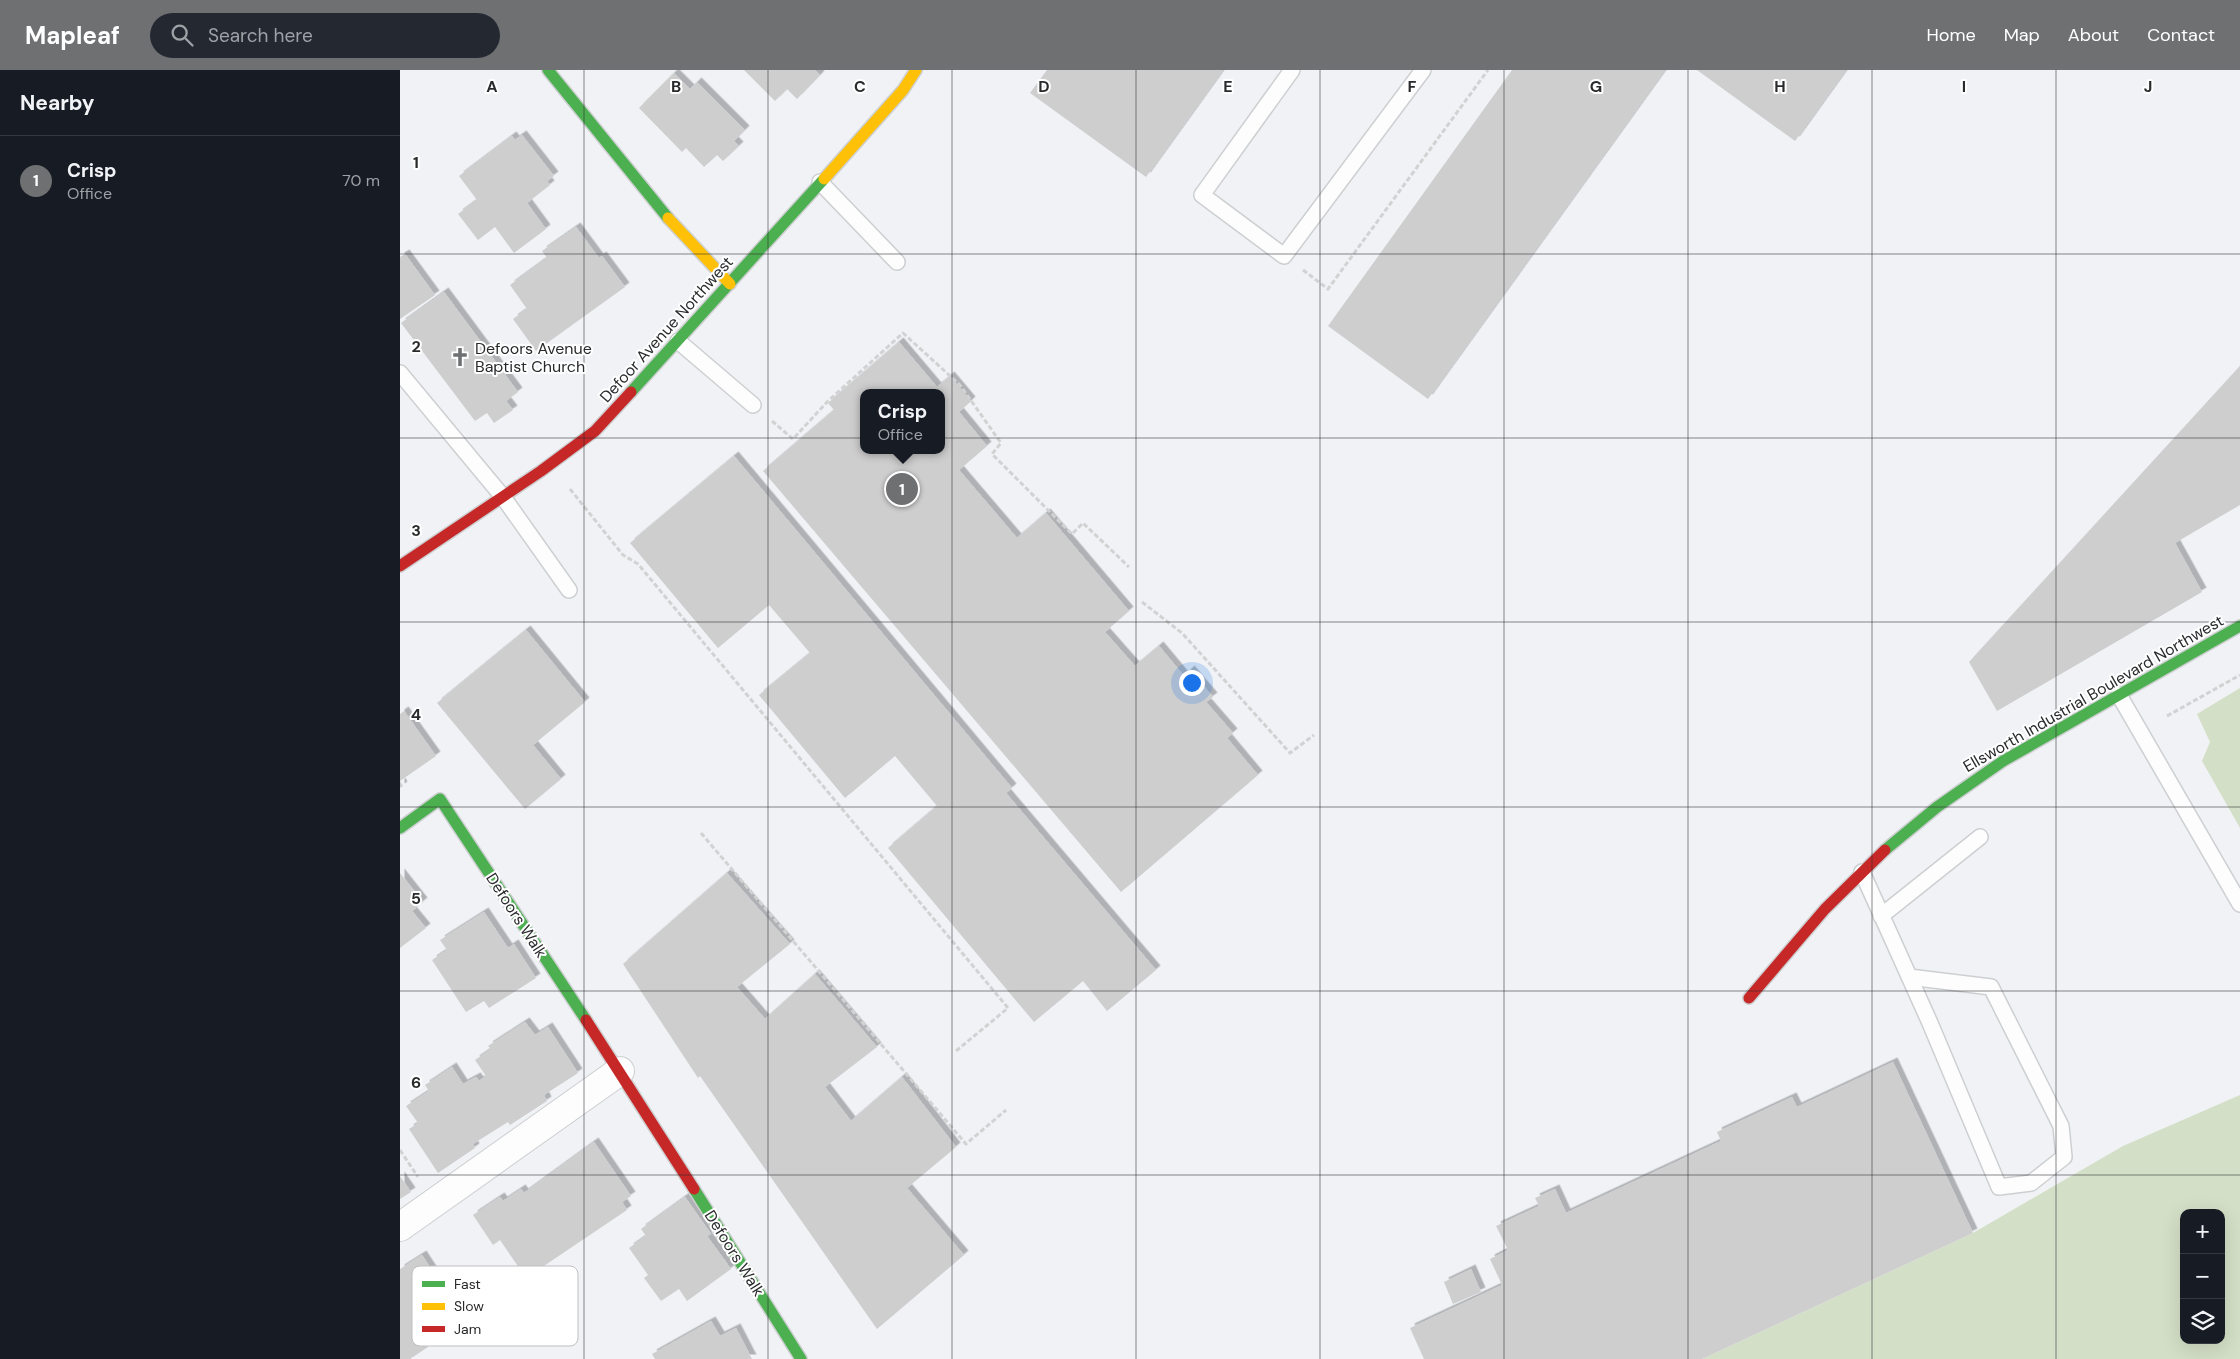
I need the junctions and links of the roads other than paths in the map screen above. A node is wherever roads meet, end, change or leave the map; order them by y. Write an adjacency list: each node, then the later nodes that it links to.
1 (548, 70): 7 (street)
2 (916, 70): 5 (street, Defoor Avenue Northwest)
3 (1292, 70): 4 (lane)
4 (1424, 70)
5 (820, 182): 6 (lane); 7 (street, Defoor Avenue Northwest)
6 (897, 262)
7 (730, 284): 8 (street, Defoor Avenue Northwest)
8 (678, 341): 10 (lane); 11 (street, Defoor Avenue Northwest)
9 (400, 373): 11 (lane)
10 (753, 405)
11 (504, 497): 12 (street, Defoor Avenue Northwest); 13 (lane)
12 (400, 566)
13 (569, 590)
14 (2240, 626): 15 (street, Ellsworth Industrial Boulevard Northwest)
15 (2119, 695): 18 (street, Ellsworth Industrial Boulevard Northwest); 19 (lane)
16 (400, 828): 23 (street, Defoors Walk)
17 (1980, 837): 20 (lane)
18 (1862, 872): 20 (lane); 22 (street, Ellsworth Industrial Boulevard Northwest)
19 (2240, 904)
20 (1881, 916): 21 (lane)
21 (1910, 977): 21 (lane)
22 (1749, 998)
23 (620, 1072): 24 (street); 25 (street, Defoors Walk)
24 (400, 1227)
25 (801, 1359)

